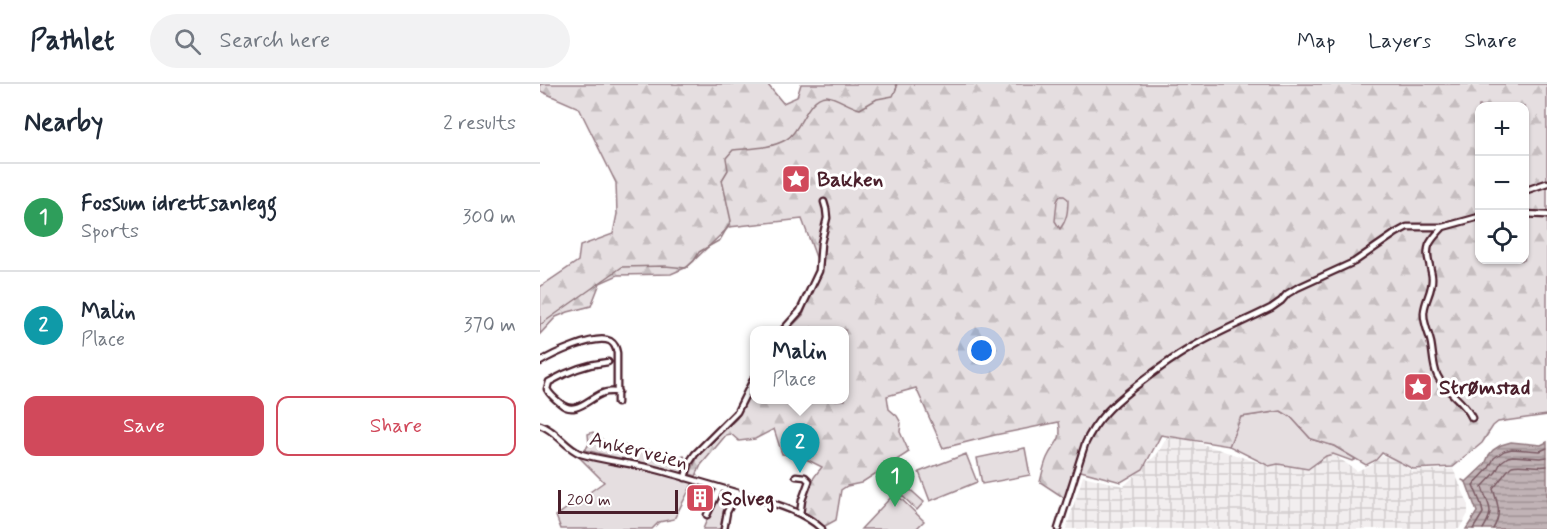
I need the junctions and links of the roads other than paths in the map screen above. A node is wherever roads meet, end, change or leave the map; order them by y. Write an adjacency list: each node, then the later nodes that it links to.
1 (1547, 183): 2 (street)
2 (1529, 189)
3 (824, 202): 8 (street)
4 (1529, 214): 5 (street)
5 (1547, 215)
6 (1475, 218): 7 (street)
7 (1443, 227): 14 (street); 24 (street)
8 (787, 326)
9 (540, 362): 12 (street)
10 (608, 362): 12 (street)
11 (750, 387): 17 (street)
12 (618, 392): 13 (street)
13 (617, 403)
14 (1472, 417)
15 (540, 425): 17 (street, Ankerveien)
16 (796, 476): 20 (street)
17 (685, 478): 18 (street, Ankerveien)
18 (720, 488): 19 (street, Ankerveien); 21 (street)
19 (736, 493): 20 (street, Ankerveien); 22 (street)
20 (800, 514): 23 (street, Ankerveien)
21 (707, 515)
22 (724, 529)
23 (822, 529)
24 (1058, 529)

